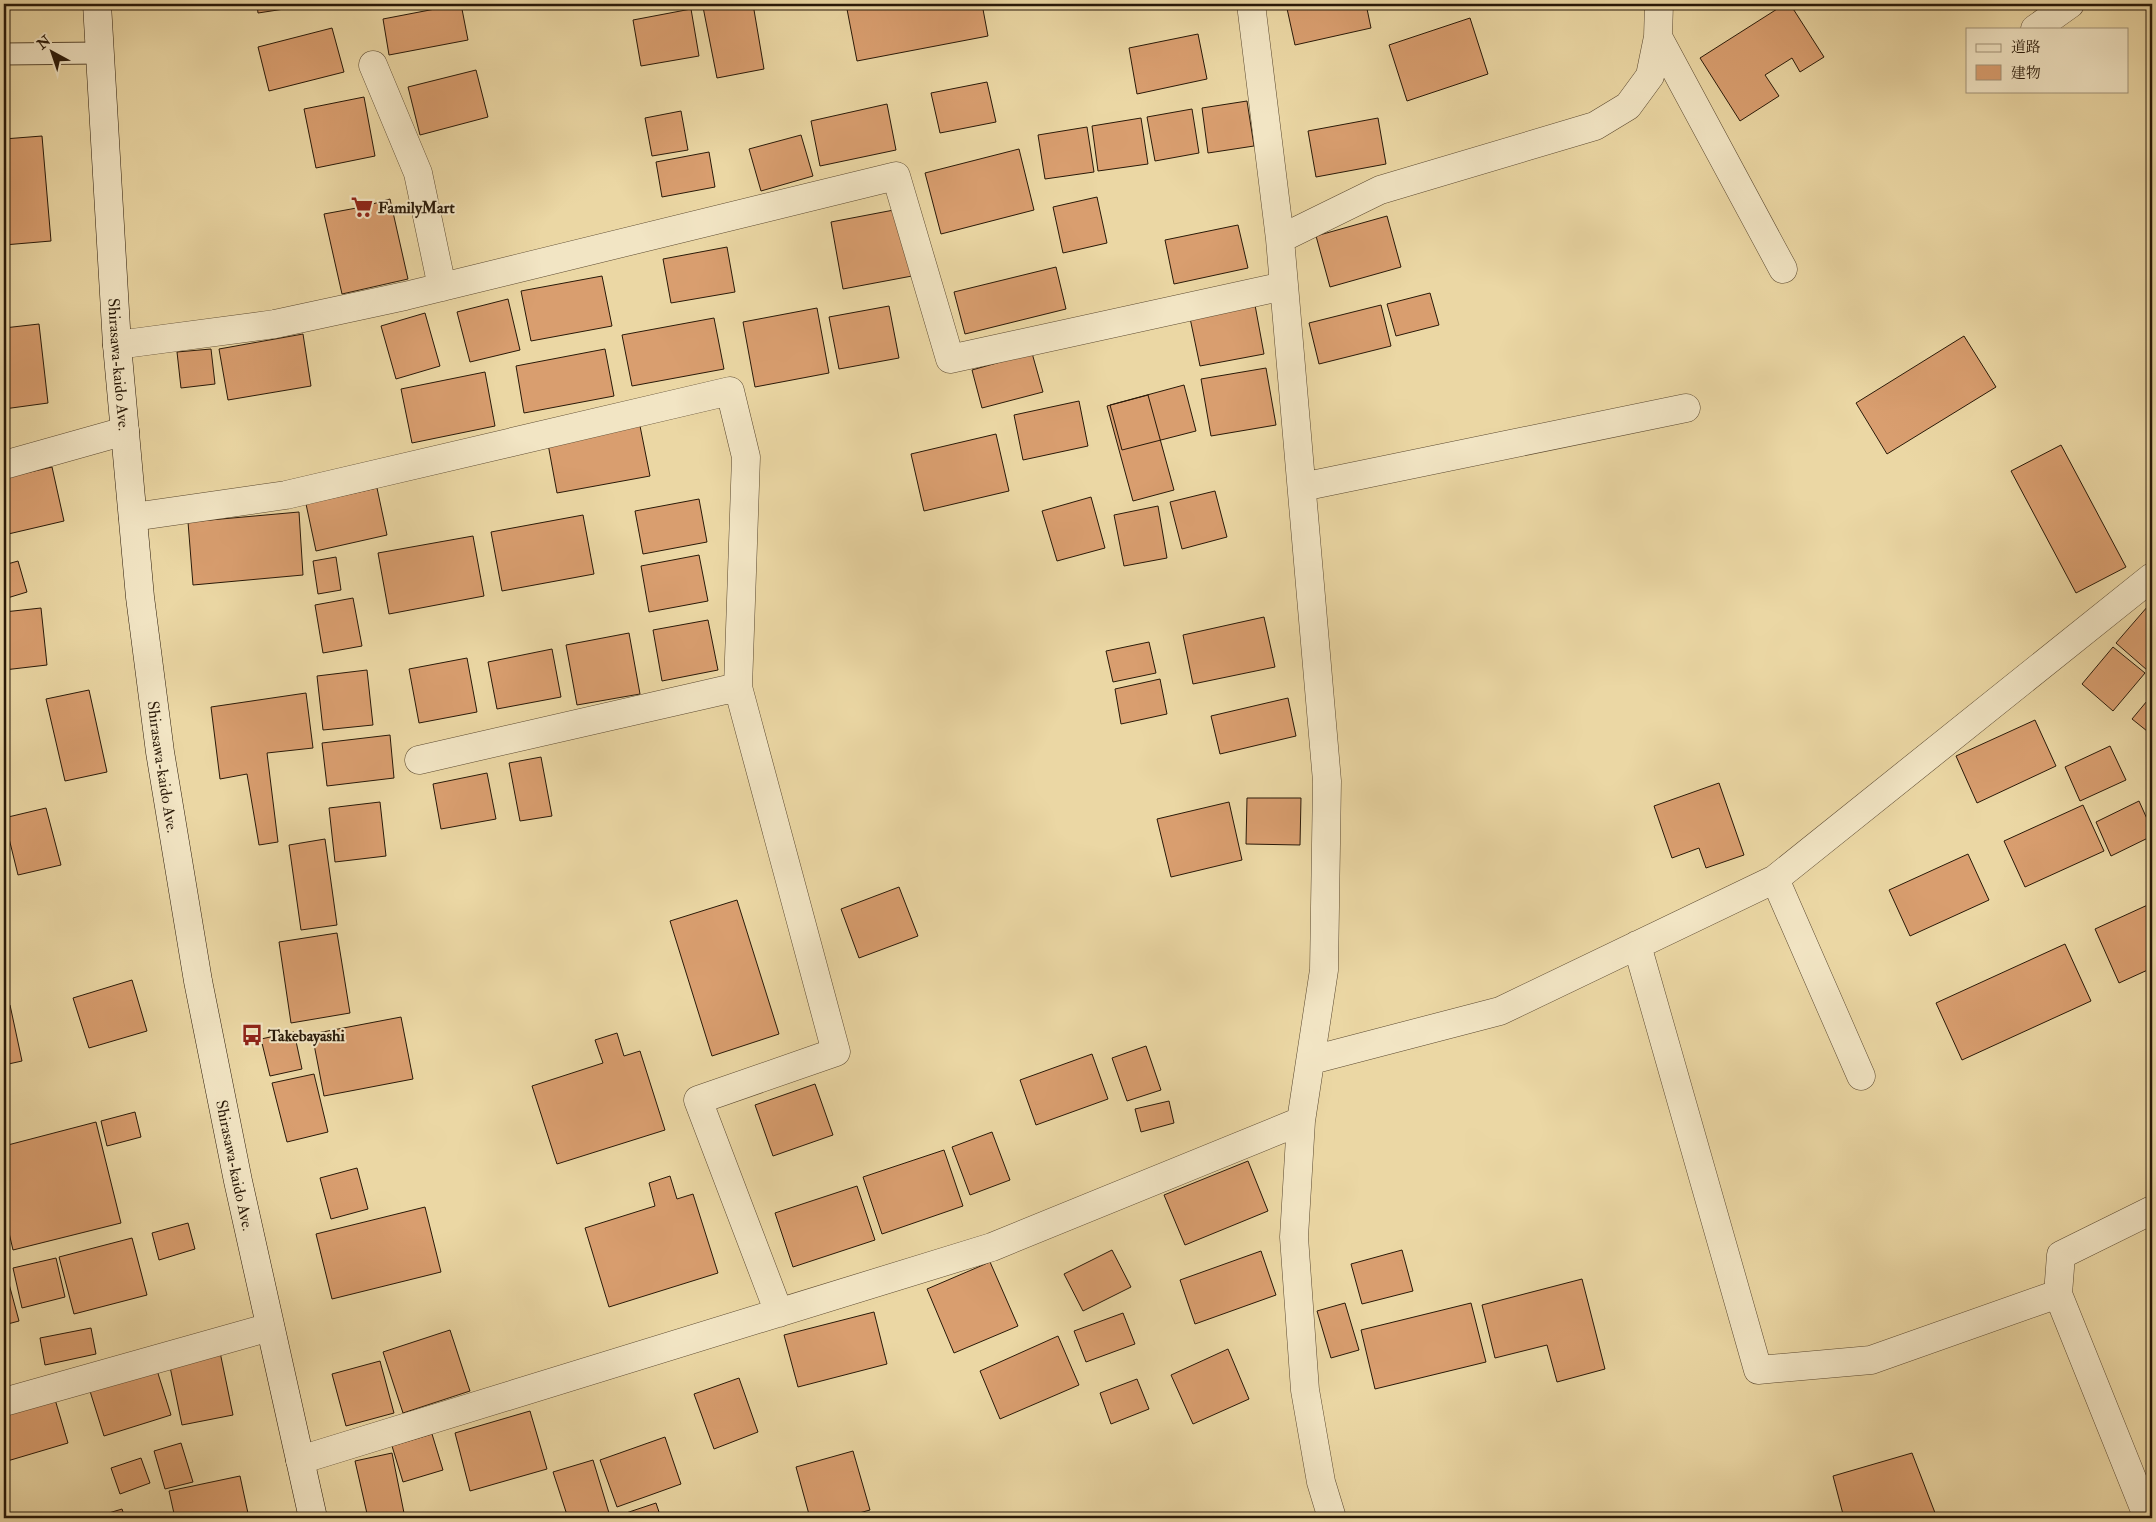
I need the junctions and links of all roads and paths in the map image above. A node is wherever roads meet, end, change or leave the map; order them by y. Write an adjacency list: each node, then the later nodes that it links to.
1 (97, 4): 7 (street, Shirasawa-kaido Ave.)
2 (1251, 4): 10 (street)
3 (1659, 4): 6 (street)
4 (2070, 4): 5 (street)
5 (2036, 28)
6 (1658, 37): 10 (street); 11 (street)
7 (100, 53): 8 (lane); 14 (street, Shirasawa-kaido Ave.)
8 (4, 54)
9 (373, 65): 13 (street)
10 (1280, 240): 12 (street)
11 (1782, 269)
12 (1284, 286): 13 (street); 18 (street)
13 (442, 287): 14 (street)
14 (117, 345): 16 (street, Shirasawa-kaido Ave.)
15 (1686, 408): 18 (street)
16 (125, 431): 17 (street); 19 (street, Shirasawa-kaido Ave.)
17 (4, 465)
18 (1302, 487): 25 (street)
19 (133, 517): 21 (street); 31 (street, Shirasawa-kaido Ave.)
20 (2150, 582): 23 (street)
21 (738, 688): 22 (street); 30 (street)
22 (419, 760)
23 (1775, 879): 24 (street); 26 (street)
24 (1637, 945): 25 (street); 29 (street)
25 (1312, 1060): 27 (street)
26 (1861, 1076)
27 (1302, 1121): 30 (street); 35 (street)
28 (2152, 1210): 29 (street)
29 (2058, 1294): 36 (street)
30 (779, 1313): 33 (street)
31 (270, 1326): 32 (street); 33 (street, Shirasawa-kaido Ave.)
32 (4, 1402)
33 (300, 1460): 34 (street, Shirasawa-kaido Ave.)
34 (313, 1518)
35 (1332, 1518)
36 (2148, 1518)

